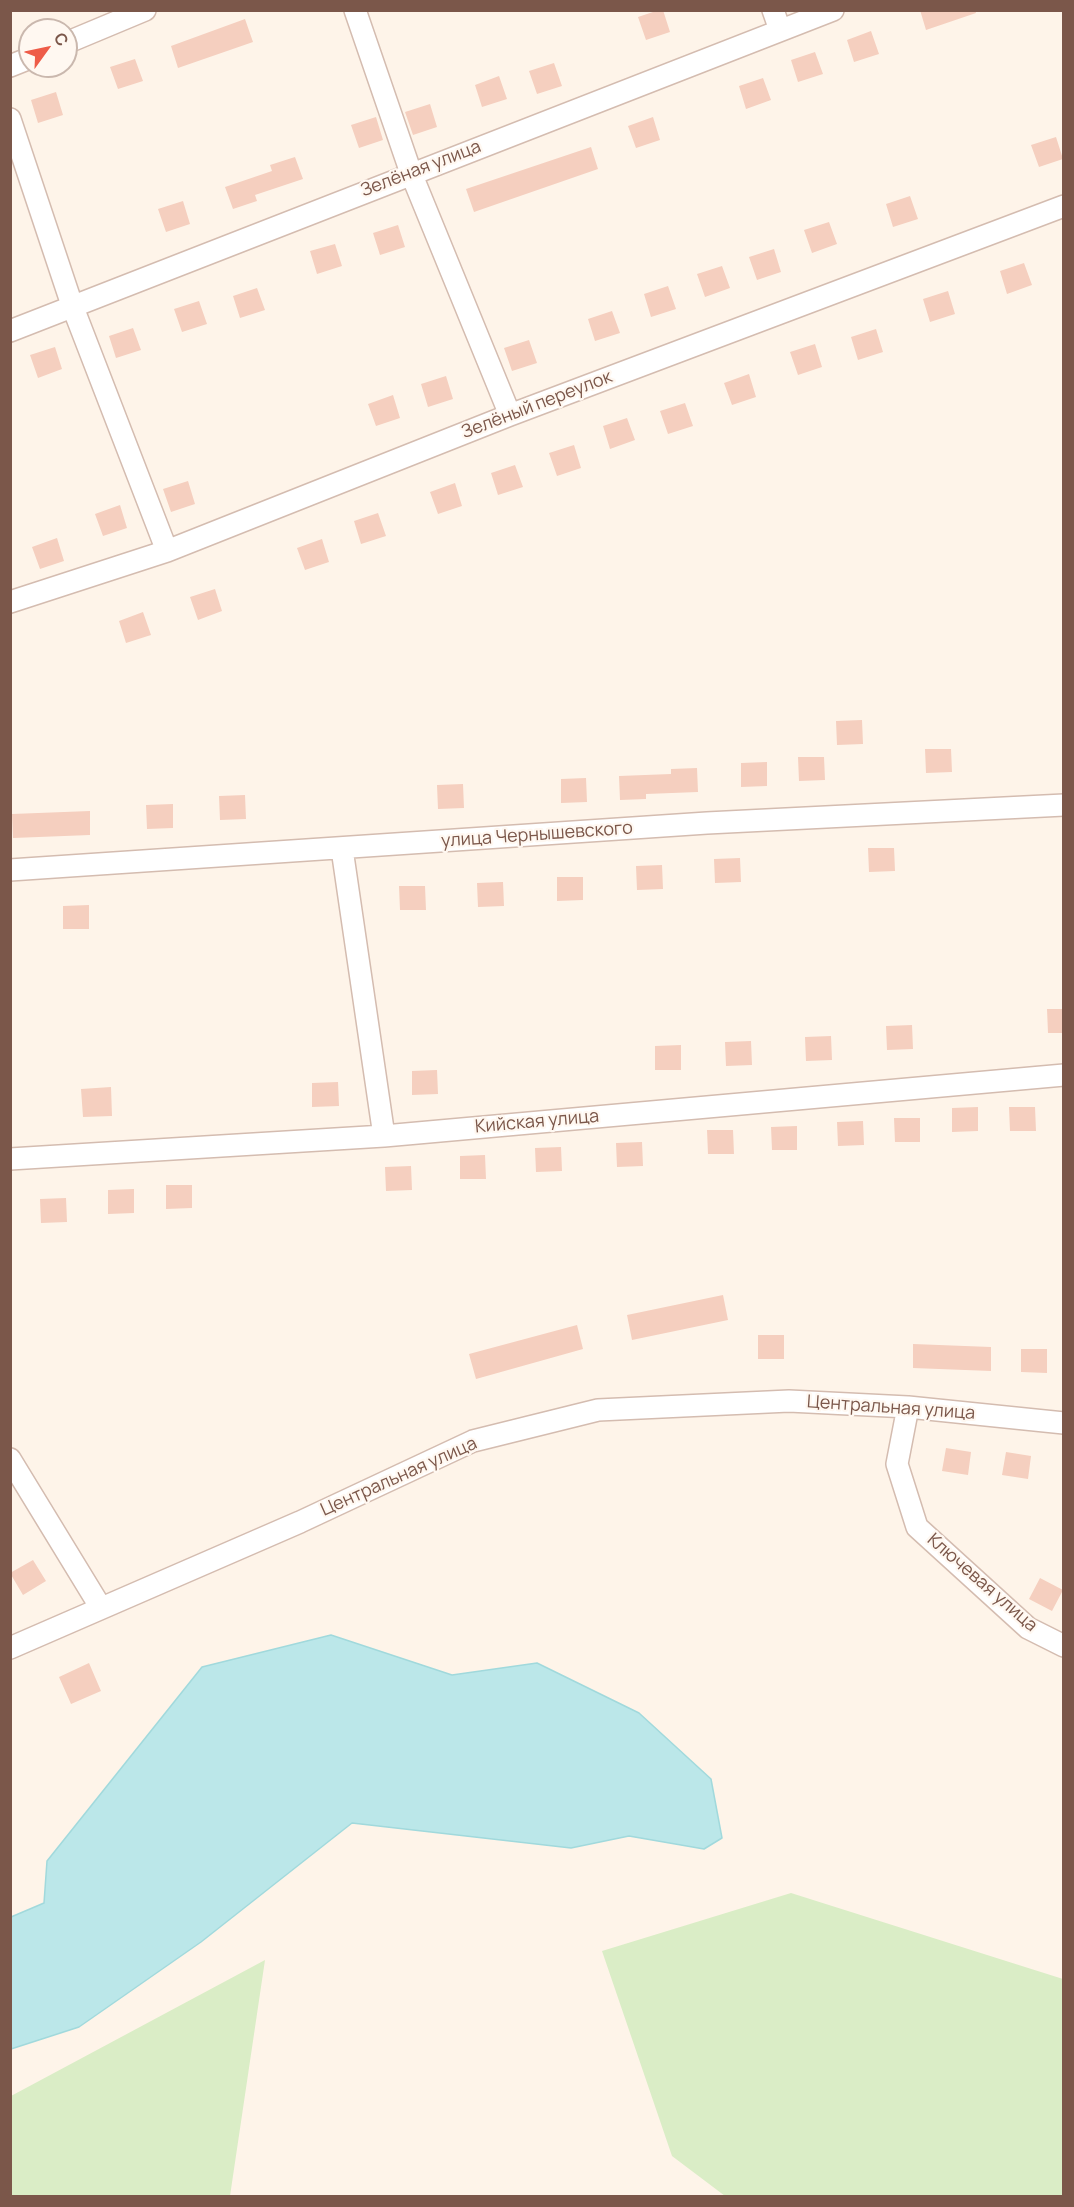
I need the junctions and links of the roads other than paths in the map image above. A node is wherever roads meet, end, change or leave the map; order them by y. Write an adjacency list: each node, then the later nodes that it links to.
1 (145, 10): 5 (street)
2 (355, 10): 7 (street)
3 (833, 10): 4 (street, Зелёная улица)
4 (776, 20): 7 (street, Зелёная улица)
5 (78, 38)
6 (10, 120): 9 (street)
7 (411, 173): 9 (street, Зелёная улица); 11 (street)
8 (1064, 206): 11 (street, Зелёный переулок)
9 (72, 305): 10 (street, Зелёная улица); 12 (street)
10 (10, 331)
11 (510, 415): 12 (street, Зелёный переулок)
12 (167, 551): 13 (street, Зелёный переулок)
13 (10, 602)
14 (1064, 805): 15 (street, улица Чернышевского)
15 (342, 849): 16 (street, улица Чернышевского); 18 (street)
16 (10, 870)
17 (1064, 1075): 18 (street, Кийская улица)
18 (384, 1136): 19 (street, Кийская улица)
19 (10, 1159)
20 (908, 1407): 21 (street, Центральная улица); 23 (street, Центральная улица); 24 (street, Ключевая улица)
21 (1064, 1423)
22 (10, 1459): 23 (street)
23 (101, 1608): 25 (street, Центральная улица)
24 (1064, 1646)
25 (10, 1648)

